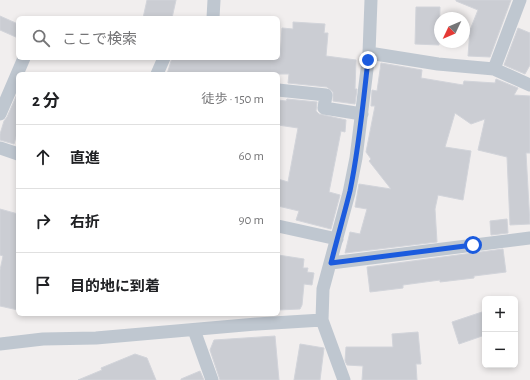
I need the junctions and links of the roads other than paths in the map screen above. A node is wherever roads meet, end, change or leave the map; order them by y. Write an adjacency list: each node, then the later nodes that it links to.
1 (214, 0): 4 (street)
2 (371, 0): 5 (street)
3 (520, 0): 8 (street)
4 (213, 16)
5 (368, 53): 8 (street); 15 (street)
6 (23, 60): 9 (street)
7 (163, 60): 10 (street)
8 (494, 70): 12 (street)
9 (18, 72)
10 (158, 72)
11 (16, 77): 14 (street)
12 (530, 84)
13 (280, 90): 15 (street)
14 (0, 114)
15 (362, 114): 20 (street)
16 (0, 148): 17 (street)
17 (16, 153)
18 (280, 226): 20 (street)
19 (530, 238): 21 (street)
20 (337, 240): 21 (street)
21 (331, 263): 22 (street)
22 (322, 320): 23 (street); 26 (street)
23 (194, 330): 24 (street); 25 (street)
24 (0, 344)
25 (212, 380)
26 (344, 380)

